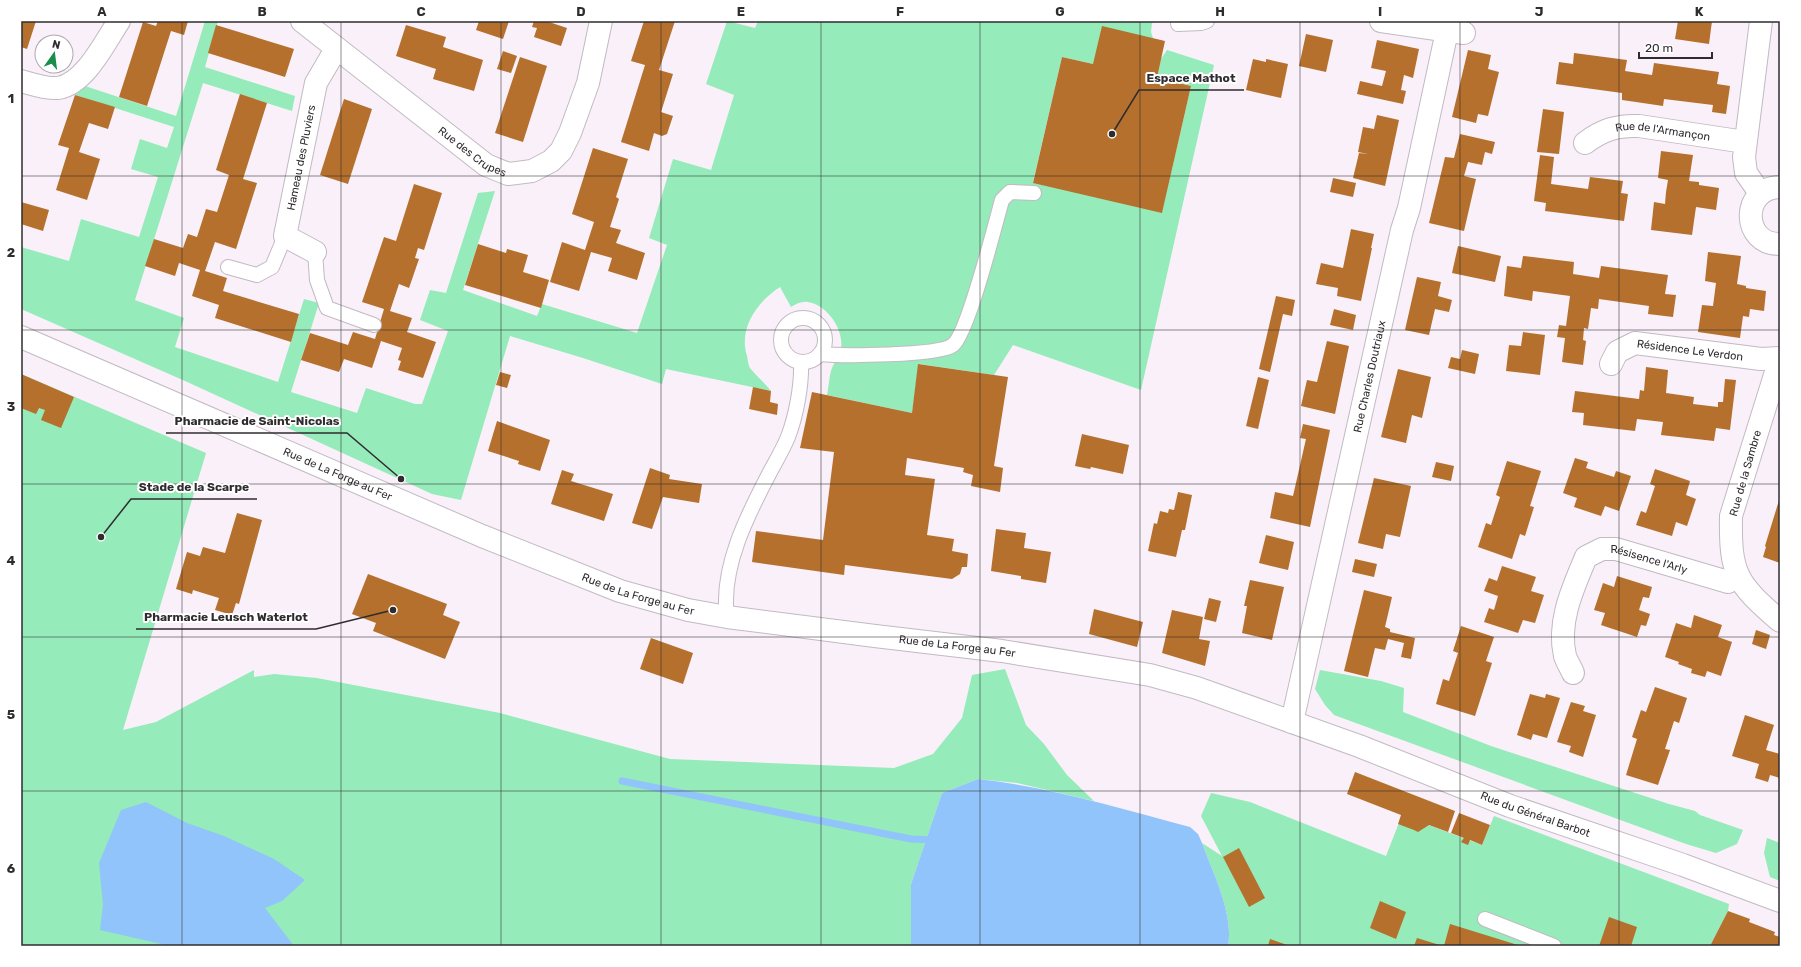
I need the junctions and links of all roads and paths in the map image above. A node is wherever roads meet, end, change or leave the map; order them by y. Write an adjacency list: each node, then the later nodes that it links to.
1 (119, 21): 9 (street)
2 (302, 21): 8 (street, Rue des Crupes)
3 (601, 21): 8 (street, Rue des Crupes)
4 (1207, 21): 7 (lane)
5 (1381, 21): 28 (street, Rue Charles Doutriaux)
6 (1760, 21): 11 (street)
7 (1178, 24)
8 (336, 49): 14 (street, Hameau des Pluviers)
9 (21, 81)
10 (1585, 142): 11 (street, Rue de l'Armançon)
11 (1745, 142): 12 (street)
12 (1770, 190): 15 (street)
13 (1034, 193): 20 (lane)
14 (285, 236): 16 (street); 17 (lane)
15 (1777, 247)
16 (316, 252): 18 (lane)
17 (228, 267)
18 (374, 325)
19 (21, 337): 25 (street, Rue de La Forge au Fer)
20 (820, 354): 22 (lane); 22 (lane)
21 (1780, 359): 23 (street, Résidence Le Verdon); 24 (street, Rue de la Sambre)
22 (802, 362): 25 (lane)
23 (1611, 364)
24 (1738, 577): 26 (street, Rue de la Sambre); 27 (street, Résisence l'Arly)
25 (726, 617): 28 (street, Rue de La Forge au Fer)
26 (1780, 621)
27 (1573, 674)
28 (1292, 722): 29 (street, Rue du Général Barbot)
29 (1780, 901)
30 (1485, 919): 31 (lane)
31 (1554, 946)

